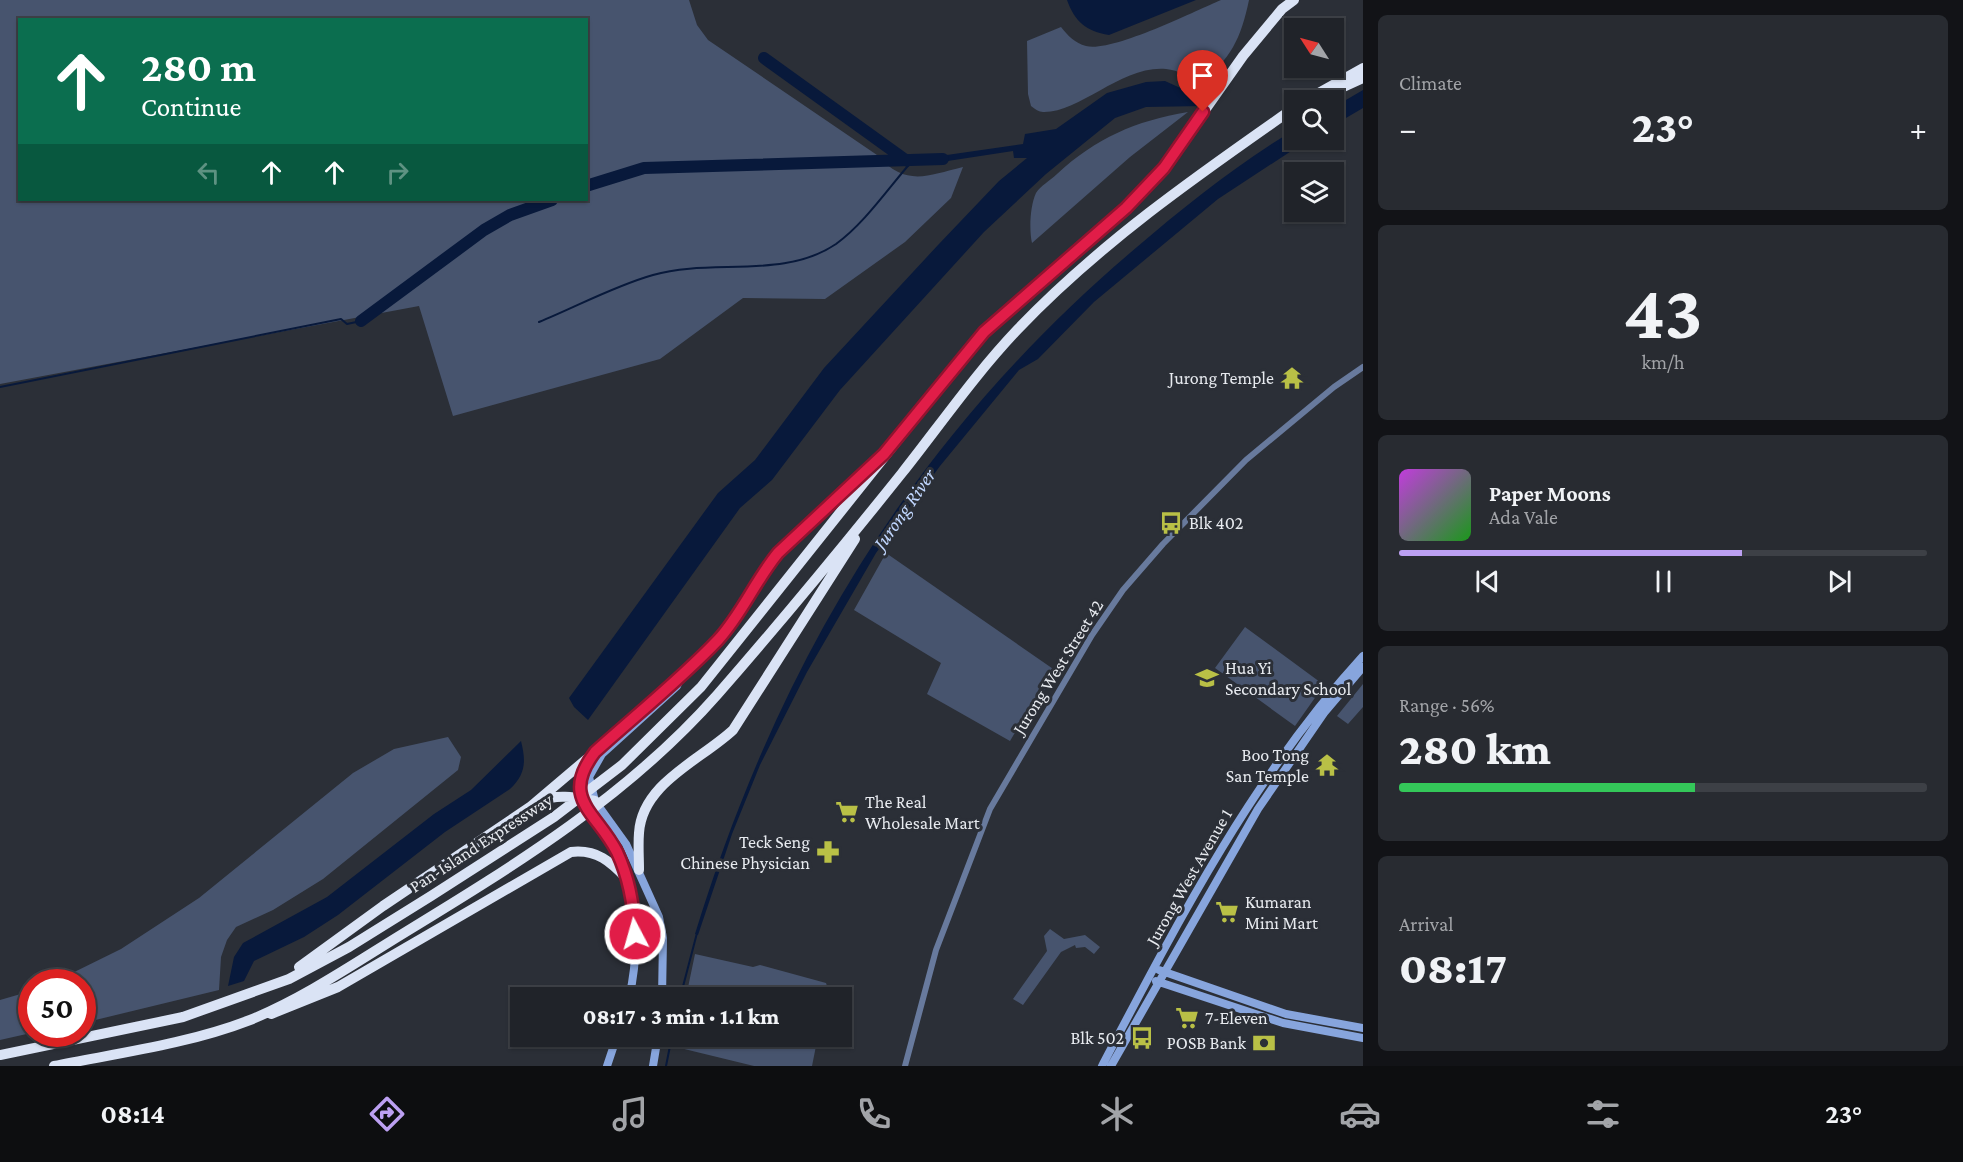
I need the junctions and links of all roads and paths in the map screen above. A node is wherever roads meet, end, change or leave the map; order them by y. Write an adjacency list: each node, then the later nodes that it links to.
1 (1294, 0): 8 (highway, Pan-Island Expressway)
2 (1363, 68): 4 (highway)
3 (1363, 78): 5 (highway)
4 (1324, 90)
5 (1335, 90)
6 (1284, 115): 9 (highway, Pan-Island Expressway)
7 (1363, 367): 34 (street, Jurong West Street 42)
8 (884, 454): 12 (highway); 21 (highway, Pan-Island Expressway)
9 (874, 508): 18 (highway); 25 (highway, Pan-Island Expressway)
10 (1363, 656): 20 (street, Jurong West Avenue 1)
11 (1363, 667): 20 (street, Jurong West Avenue 1)
12 (682, 674): 13 (highway); 16 (street)
13 (656, 698): 14 (street)
14 (595, 752): 15 (street); 17 (highway)
15 (581, 798): 16 (highway); 17 (highway); 19 (street)
16 (595, 801): 18 (street)
17 (530, 807): 21 (highway)
18 (639, 870): 24 (street)
19 (627, 879): 23 (street); 25 (highway)
20 (1160, 971): 22 (street, Jurong West Avenue 1); 26 (street)
21 (289, 978): 30 (highway, Pan-Island Expressway)
22 (1154, 981): 27 (street); 35 (street, Jurong West Avenue 1); 36 (street, Jurong West Avenue 1)
23 (631, 987)
24 (662, 987)
25 (251, 1019): 31 (highway, Pan-Island Expressway)
26 (1363, 1028)
27 (1363, 1038)
28 (613, 1047): 32 (street)
29 (656, 1047): 33 (street)
30 (0, 1055)
31 (54, 1066)
32 (607, 1066)
33 (653, 1066)
34 (905, 1066)
35 (1102, 1066)
36 (1111, 1066)

